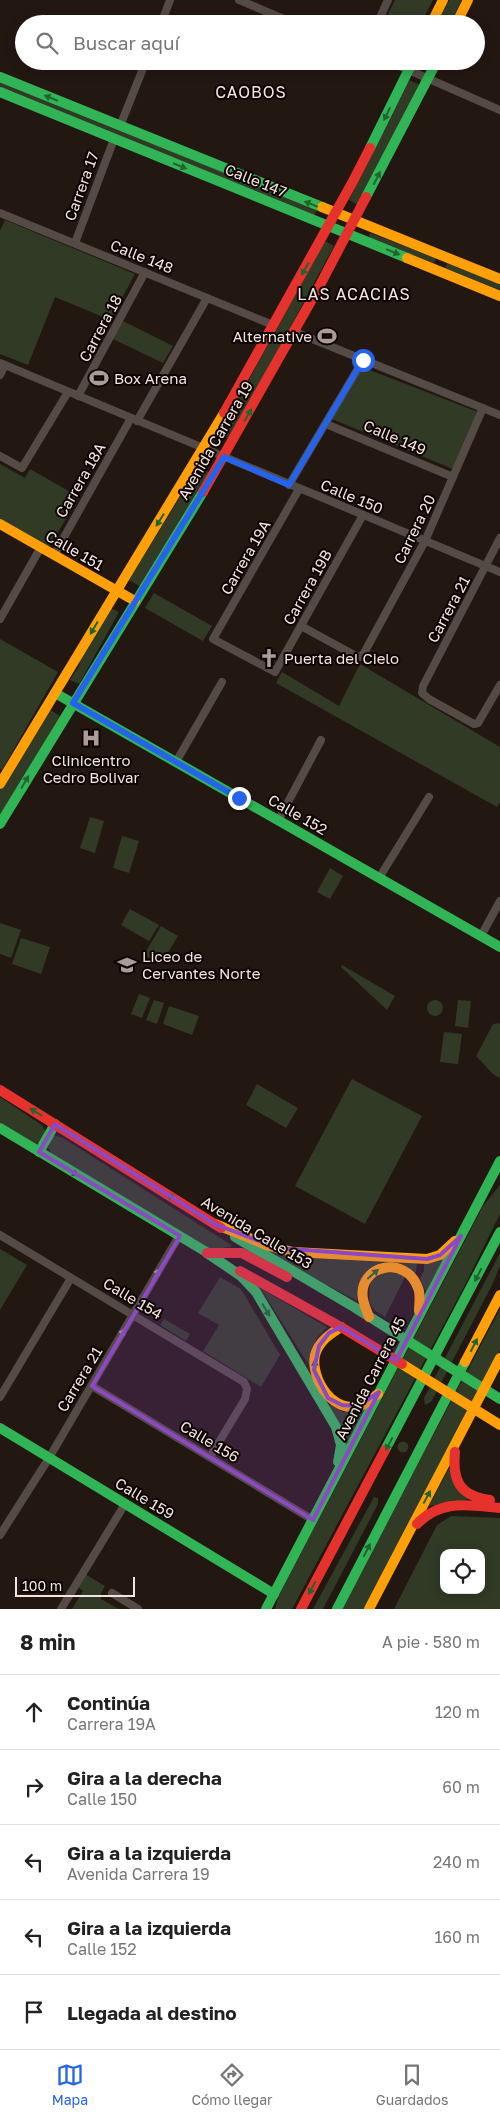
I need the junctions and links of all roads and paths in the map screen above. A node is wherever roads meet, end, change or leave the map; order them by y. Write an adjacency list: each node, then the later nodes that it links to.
1 (170, 0): 6 (street)
2 (239, 0): 7 (street)
3 (388, 0): 8 (street)
4 (443, 0): 9 (main road)
5 (468, 0): 10 (main road)
6 (164, 15)
7 (275, 15)
8 (381, 15)
9 (436, 15)
10 (460, 15)
11 (142, 70): 19 (street)
12 (408, 70): 22 (main road, Avenida Carrera 19, one-way to 22)
13 (416, 70): 16 (street)
14 (432, 70): 16 (main road, Avenida Carrera 19)
15 (0, 77): 19 (main road, Calle 147, one-way to 15)
16 (428, 79): 18 (street); 23 (main road, Avenida Carrera 19, one-way to 16)
17 (0, 92): 20 (main road, Calle 147)
18 (500, 110)
19 (120, 126): 22 (main road, Calle 147, one-way to 19)
20 (114, 139): 24 (main road, Calle 147, one-way to 24); 26 (street, Carrera 17)
21 (0, 213): 26 (street, Calle 148)
22 (335, 213): 23 (main road, Calle 147); 24 (main road, Avenida Carrera 19)
23 (354, 221): 25 (main road, Avenida Carrera 19); 27 (main road, Calle 147)
24 (328, 226): 25 (main road, Calle 147); 33 (main road, Avenida Carrera 19, one-way to 33)
25 (348, 234): 28 (main road, Calle 147, one-way to 28); 34 (main road, Avenida Carrera 19)
26 (74, 243): 29 (street, Calle 148)
27 (443, 256): 28 (main road); 30 (main road, Calle 147)
28 (437, 270): 31 (main road, Calle 147)
29 (145, 272): 32 (street, Calle 148); 39 (street, Carrera 18)
30 (500, 279)
31 (500, 296)
32 (208, 298): 33 (street, Calle 148); 42 (street, Carrera 18A)
33 (273, 325): 44 (main road, Avenida Carrera 19)
34 (295, 332): 35 (street); 46 (main road, Avenida Carrera 19, one-way to 34)
35 (363, 360): 40 (street); 43 (street)
36 (3, 364): 37 (street); 38 (street, Calle 150)
37 (0, 375)
38 (68, 392): 39 (street, Calle 150); 45 (street)
39 (78, 396): 42 (street, Calle 150)
40 (483, 408): 41 (street); 47 (street, Carrera 20)
41 (500, 415)
42 (134, 420): 44 (street, Calle 150); 55 (street, Carrera 18A)
43 (326, 424): 47 (street, Calle 149); 48 (street)
44 (204, 449): 46 (street, Calle 150); 58 (main road, Avenida Carrera 19, one-way to 58)
45 (0, 456)
46 (224, 457): 48 (street, Calle 150); 59 (main road, Avenida Carrera 19)
47 (453, 477): 53 (street, Carrera 20)
48 (289, 485): 49 (street, Calle 150)
49 (300, 489): 50 (street, Calle 150); 62 (street, Carrera 19A)
50 (363, 515): 53 (street, Calle 150); 61 (street, Carrera 19B)
51 (0, 524): 54 (main road, Calle 151)
52 (500, 538): 56 (street, Carrera 21)
53 (425, 541): 56 (street, Calle 150); 61 (street, Carrera 20)
54 (41, 547): 55 (main road, Calle 151); 60 (street)
55 (54, 555): 58 (main road, Calle 151)
56 (486, 566): 57 (street, Calle 150); 64 (street, Carrera 21)
57 (500, 572)
58 (117, 591): 59 (main road, Calle 151); 65 (main road, Avenida Carrera 19, one-way to 65)
59 (135, 601): 66 (main road, Avenida Carrera 19)
60 (0, 619)
61 (301, 626): 62 (street, Carrera 19B)
62 (275, 672)
63 (222, 682): 68 (street)
64 (500, 684)
65 (55, 693): 66 (main road, Calle 152); 69 (main road, Avenida Carrera 19)
66 (73, 703): 68 (main road, Calle 152); 72 (main road, Avenida Carrera 19, one-way to 66)
67 (321, 740): 71 (street)
68 (176, 762): 71 (main road, Calle 152)
69 (2, 778)
70 (429, 797): 73 (street)
71 (278, 821): 73 (main road, Calle 152)
72 (0, 824)
73 (379, 878): 75 (main road, Calle 152)
74 (500, 901): 75 (street)
75 (481, 936): 76 (main road, Calle 152)
76 (500, 947)
77 (0, 1090): 78 (main road, Avenida Calle 153, one-way to 77)
78 (55, 1124): 80 (main road); 84 (main road, Avenida Calle 153, one-way to 78)
79 (0, 1128): 80 (main road)
80 (39, 1152): 87 (main road, one-way to 87)
81 (500, 1161): 83 (main road, Avenida Carrera 45)
82 (500, 1179): 83 (main road)
83 (479, 1203): 88 (main road, Avenida Carrera 45)
84 (215, 1224): 88 (main road); 90 (main road, Avenida Calle 153)
85 (500, 1232): 123 (main road, one-way to 123)
86 (0, 1235): 91 (street, Calle 154)
87 (180, 1236): 89 (main road); 93 (street, Carrera 21, one-way to 87)
88 (461, 1236): 95 (main road, Avenida Carrera 45)
89 (207, 1253): 90 (main road, Avenida Calle 153); 96 (main road); 110 (main road, one-way to 110)
90 (291, 1275): 94 (main road, Avenida Calle 153); 104 (main road, Avenida Calle 153)
91 (71, 1278): 93 (street, Calle 154); 102 (street)
92 (500, 1295): 124 (main road, one-way to 92)
93 (134, 1314): 100 (street, Carrera 21, one-way to 93); 108 (street, Calle 154)
94 (369, 1317): 95 (main road, one-way to 95); 103 (main road, Avenida Calle 153)
95 (417, 1320): 101 (main road, Avenida Carrera 45)
96 (341, 1327): 101 (main road, one-way to 96); 105 (main road)
97 (500, 1358): 99 (main road)
98 (500, 1366): 99 (main road)
99 (488, 1381): 107 (main road)
100 (92, 1386): 108 (street, Calle 156); 109 (street, Carrera 21)
101 (379, 1392): 110 (main road, Avenida Carrera 45)
102 (0, 1397)
103 (500, 1399)
104 (500, 1406)
105 (500, 1425)
106 (0, 1428): 109 (main road, Calle 159)
107 (459, 1439): 111 (main road); 116 (main road, one-way to 107)
108 (210, 1457): 114 (street, Calle 156)
109 (49, 1458): 112 (main road, Calle 159); 115 (street, Carrera 21)
110 (332, 1484): 114 (main road, Avenida Carrera 45)
111 (500, 1499)
112 (125, 1504): 118 (main road, Calle 159); 119 (street)
113 (500, 1508): 116 (main road)
114 (313, 1520): 118 (main road, Avenida Carrera 45)
115 (0, 1535)
116 (405, 1540): 125 (main road)
117 (112, 1594): 120 (street)
118 (274, 1594): 121 (main road, Avenida Carrera 45); 122 (main road)
119 (61, 1609)
120 (138, 1609)
121 (266, 1609)
122 (270, 1609)
123 (301, 1609)
124 (337, 1609)
125 (369, 1609)

